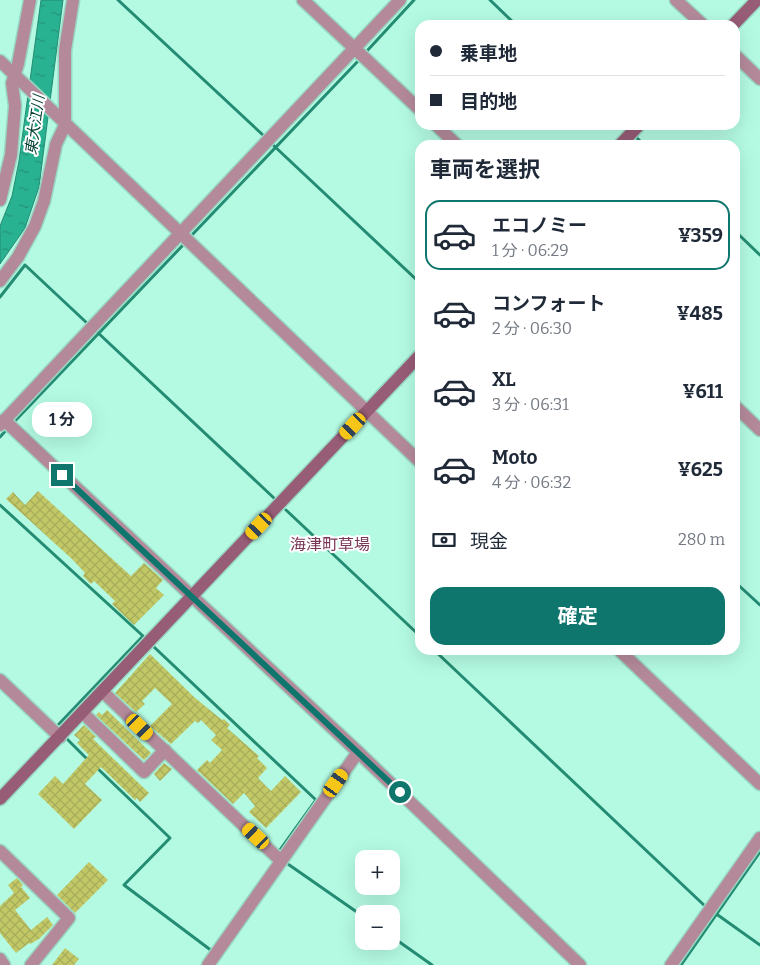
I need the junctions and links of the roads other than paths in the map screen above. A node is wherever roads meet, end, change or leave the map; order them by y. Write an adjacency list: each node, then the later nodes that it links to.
1 (30, 0): 12 (street)
2 (73, 0): 15 (street)
3 (303, 0): 9 (street)
4 (400, 0): 9 (street)
5 (676, 0): 7 (street)
6 (757, 0): 8 (street)
7 (698, 20)
8 (739, 20)
9 (354, 48): 14 (street); 21 (street)
10 (740, 60): 13 (street)
11 (0, 61): 12 (street)
12 (18, 77): 15 (street); 20 (street)
13 (760, 79)
14 (415, 105)
15 (62, 121): 21 (street); 22 (street)
16 (441, 130): 18 (street)
17 (634, 130): 19 (street)
18 (452, 140)
19 (625, 140)
20 (0, 200)
21 (179, 233): 25 (street); 26 (street)
22 (0, 280)
23 (415, 360): 25 (street)
24 (740, 411): 27 (street)
25 (366, 412): 28 (street); 29 (street)
26 (2, 423): 29 (street)
27 (760, 430)
28 (415, 457)
29 (192, 598): 32 (street); 36 (street)
30 (623, 655): 37 (street)
31 (0, 680): 34 (street)
32 (103, 692): 33 (street); 35 (street)
33 (83, 713): 34 (street); 35 (street)
34 (60, 737): 38 (street)
35 (165, 750): 41 (street)
36 (358, 752): 41 (street); 44 (street)
37 (760, 784)
38 (0, 799)
39 (760, 838): 45 (street)
40 (0, 851): 43 (street)
41 (281, 861): 42 (street)
42 (212, 964)
43 (31, 965)
44 (580, 965)
45 (671, 965)

